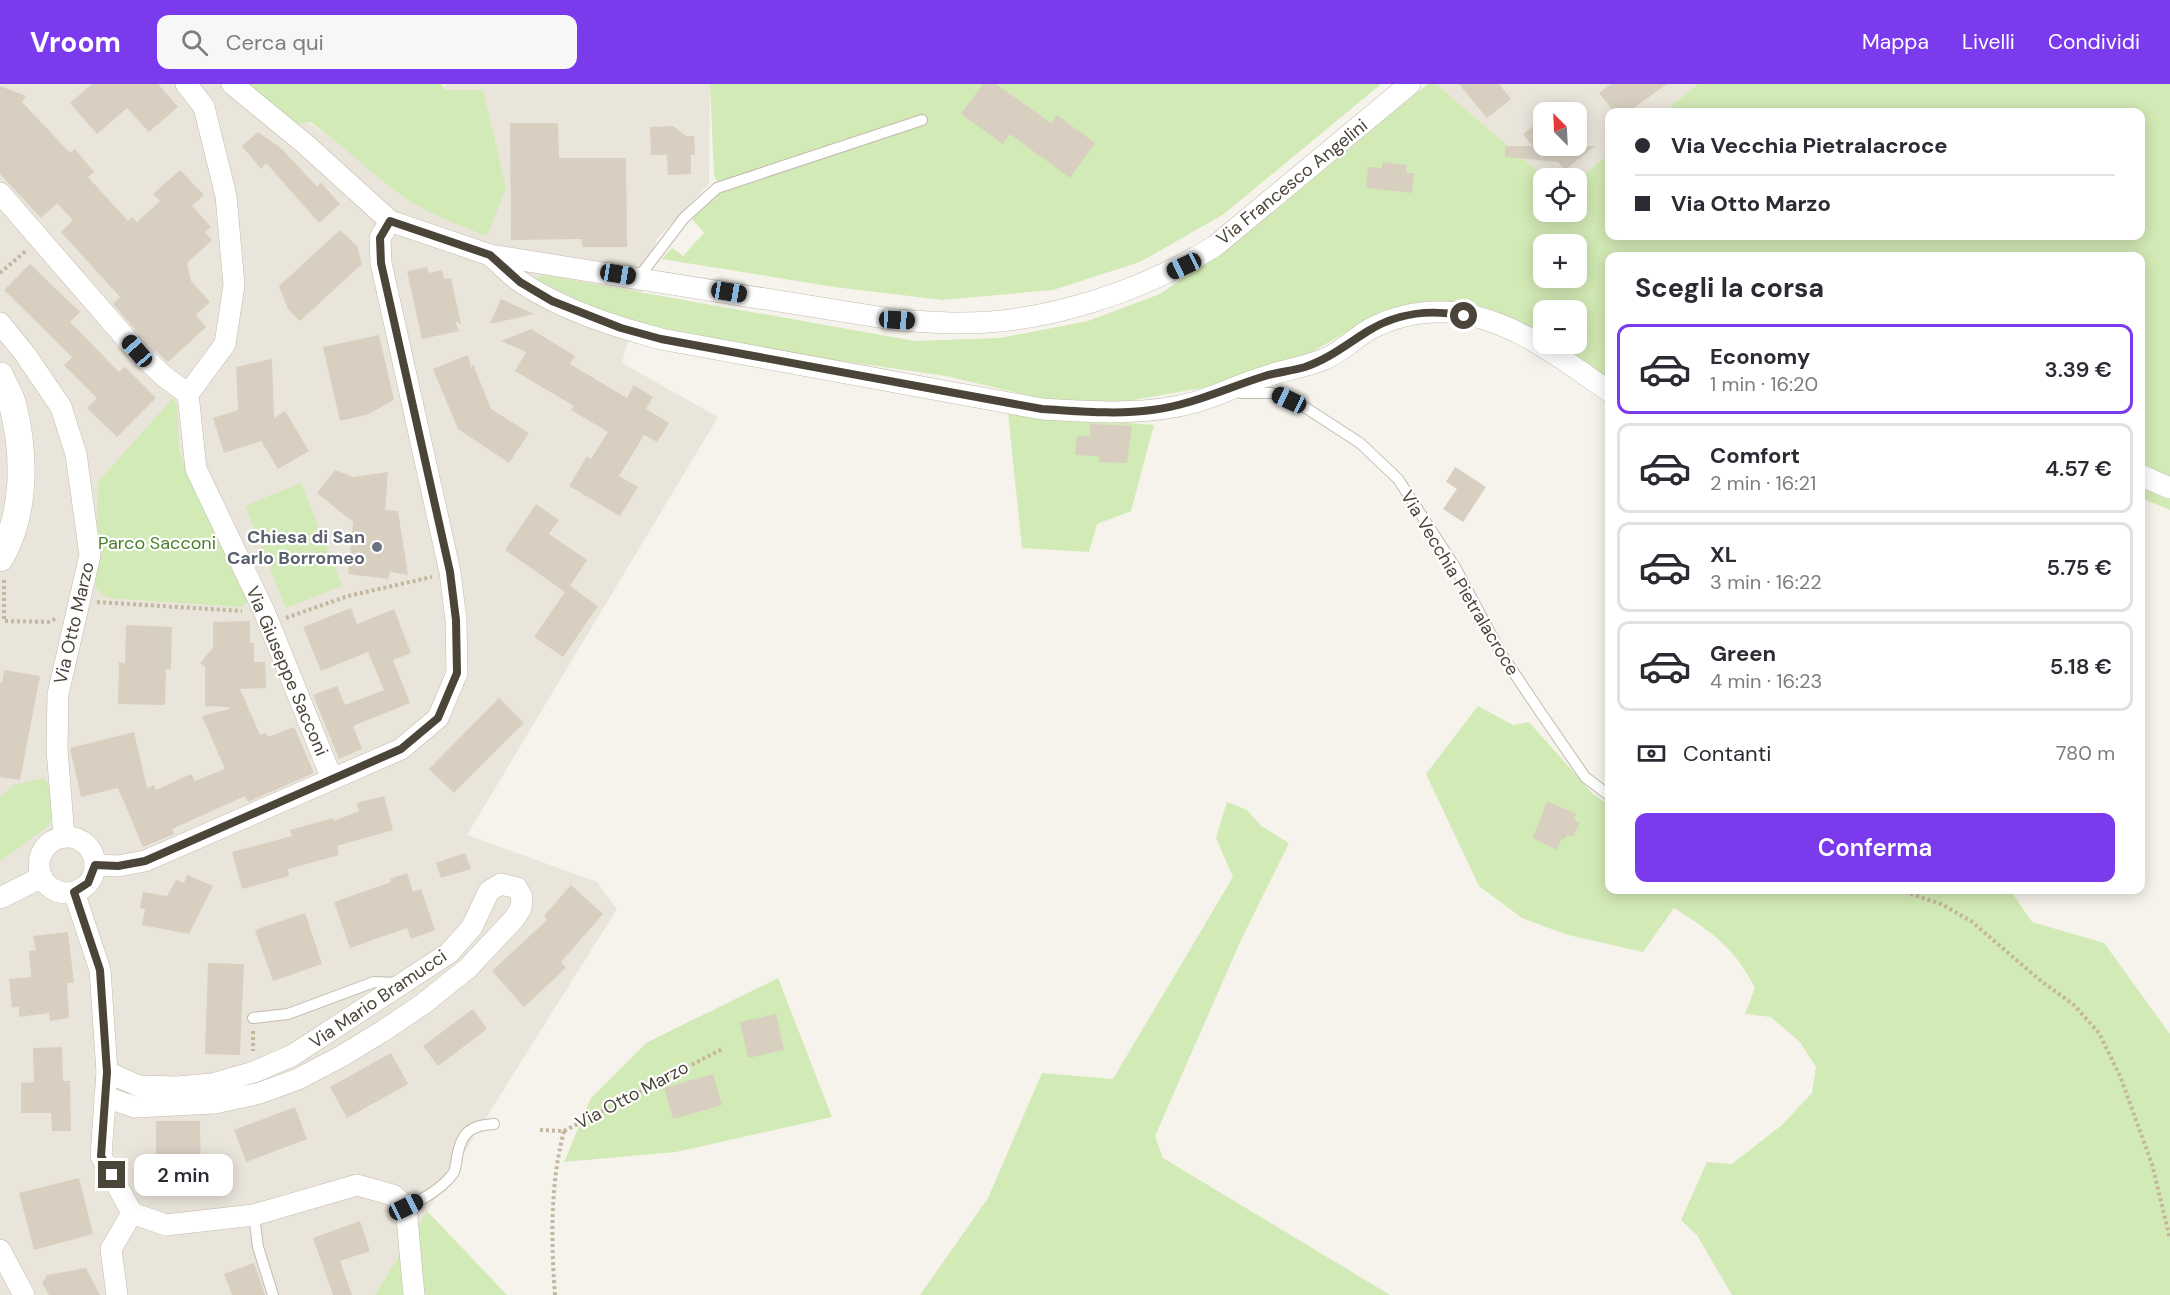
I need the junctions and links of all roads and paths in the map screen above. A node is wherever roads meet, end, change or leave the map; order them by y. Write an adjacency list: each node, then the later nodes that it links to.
1 (186, 84): 14 (street)
2 (232, 84): 6 (street, Via Francesco Angelini)
3 (1410, 84): 10 (street, Via Francesco Angelini)
4 (922, 120): 10 (lane)
5 (0, 193): 7 (street)
6 (390, 221): 8 (street, Via Francesco Angelini); 22 (street)
7 (40, 239): 9 (path); 14 (street)
8 (490, 255): 10 (street, Via Francesco Angelini); 15 (street, Via Vecchia Pietralacroce)
9 (0, 273)
10 (639, 277)
11 (0, 323): 20 (street, Via Otto Marzo)
12 (0, 376): 18 (street)
13 (1605, 389): 15 (street, Via Vecchia Pietralacroce)
14 (188, 394): 21 (street, Via Giuseppe Sacconi)
15 (1214, 396): 23 (lane, Via Vecchia Pietralacroce)
16 (2145, 477): 17 (street)
17 (2170, 488)
18 (3, 554): 20 (path)
19 (410, 584): 21 (path)
20 (80, 601): 21 (path); 24 (street, Via Otto Marzo)
21 (264, 611): 22 (street, Via Giuseppe Sacconi)
22 (332, 779): 25 (street)
23 (1605, 792)
24 (64, 837): 25 (street); 26 (street)
25 (95, 865): 27 (street)
26 (42, 877): 27 (street); 29 (street)
27 (74, 892): 33 (street)
28 (1911, 894): 42 (path)
29 (0, 898)
30 (405, 983): 31 (lane); 34 (street, Via Mario Bramucci); 35 (street, Via Mario Bramucci)
31 (253, 1018): 34 (path)
32 (722, 1049): 38 (path, Via Otto Marzo)
33 (107, 1072): 34 (street, Via Mario Bramucci); 35 (street)
34 (254, 1072)
35 (105, 1097): 40 (street)
36 (494, 1124): 39 (lane)
37 (540, 1130): 38 (path, Via Otto Marzo)
38 (564, 1131): 48 (path)
39 (406, 1207): 41 (street); 47 (street)
40 (132, 1213): 41 (street); 45 (street)
41 (254, 1215): 46 (lane)
42 (2170, 1239)
43 (0, 1250): 44 (street)
44 (24, 1295)
45 (117, 1295)
46 (273, 1295)
47 (414, 1295)
48 (555, 1295)

